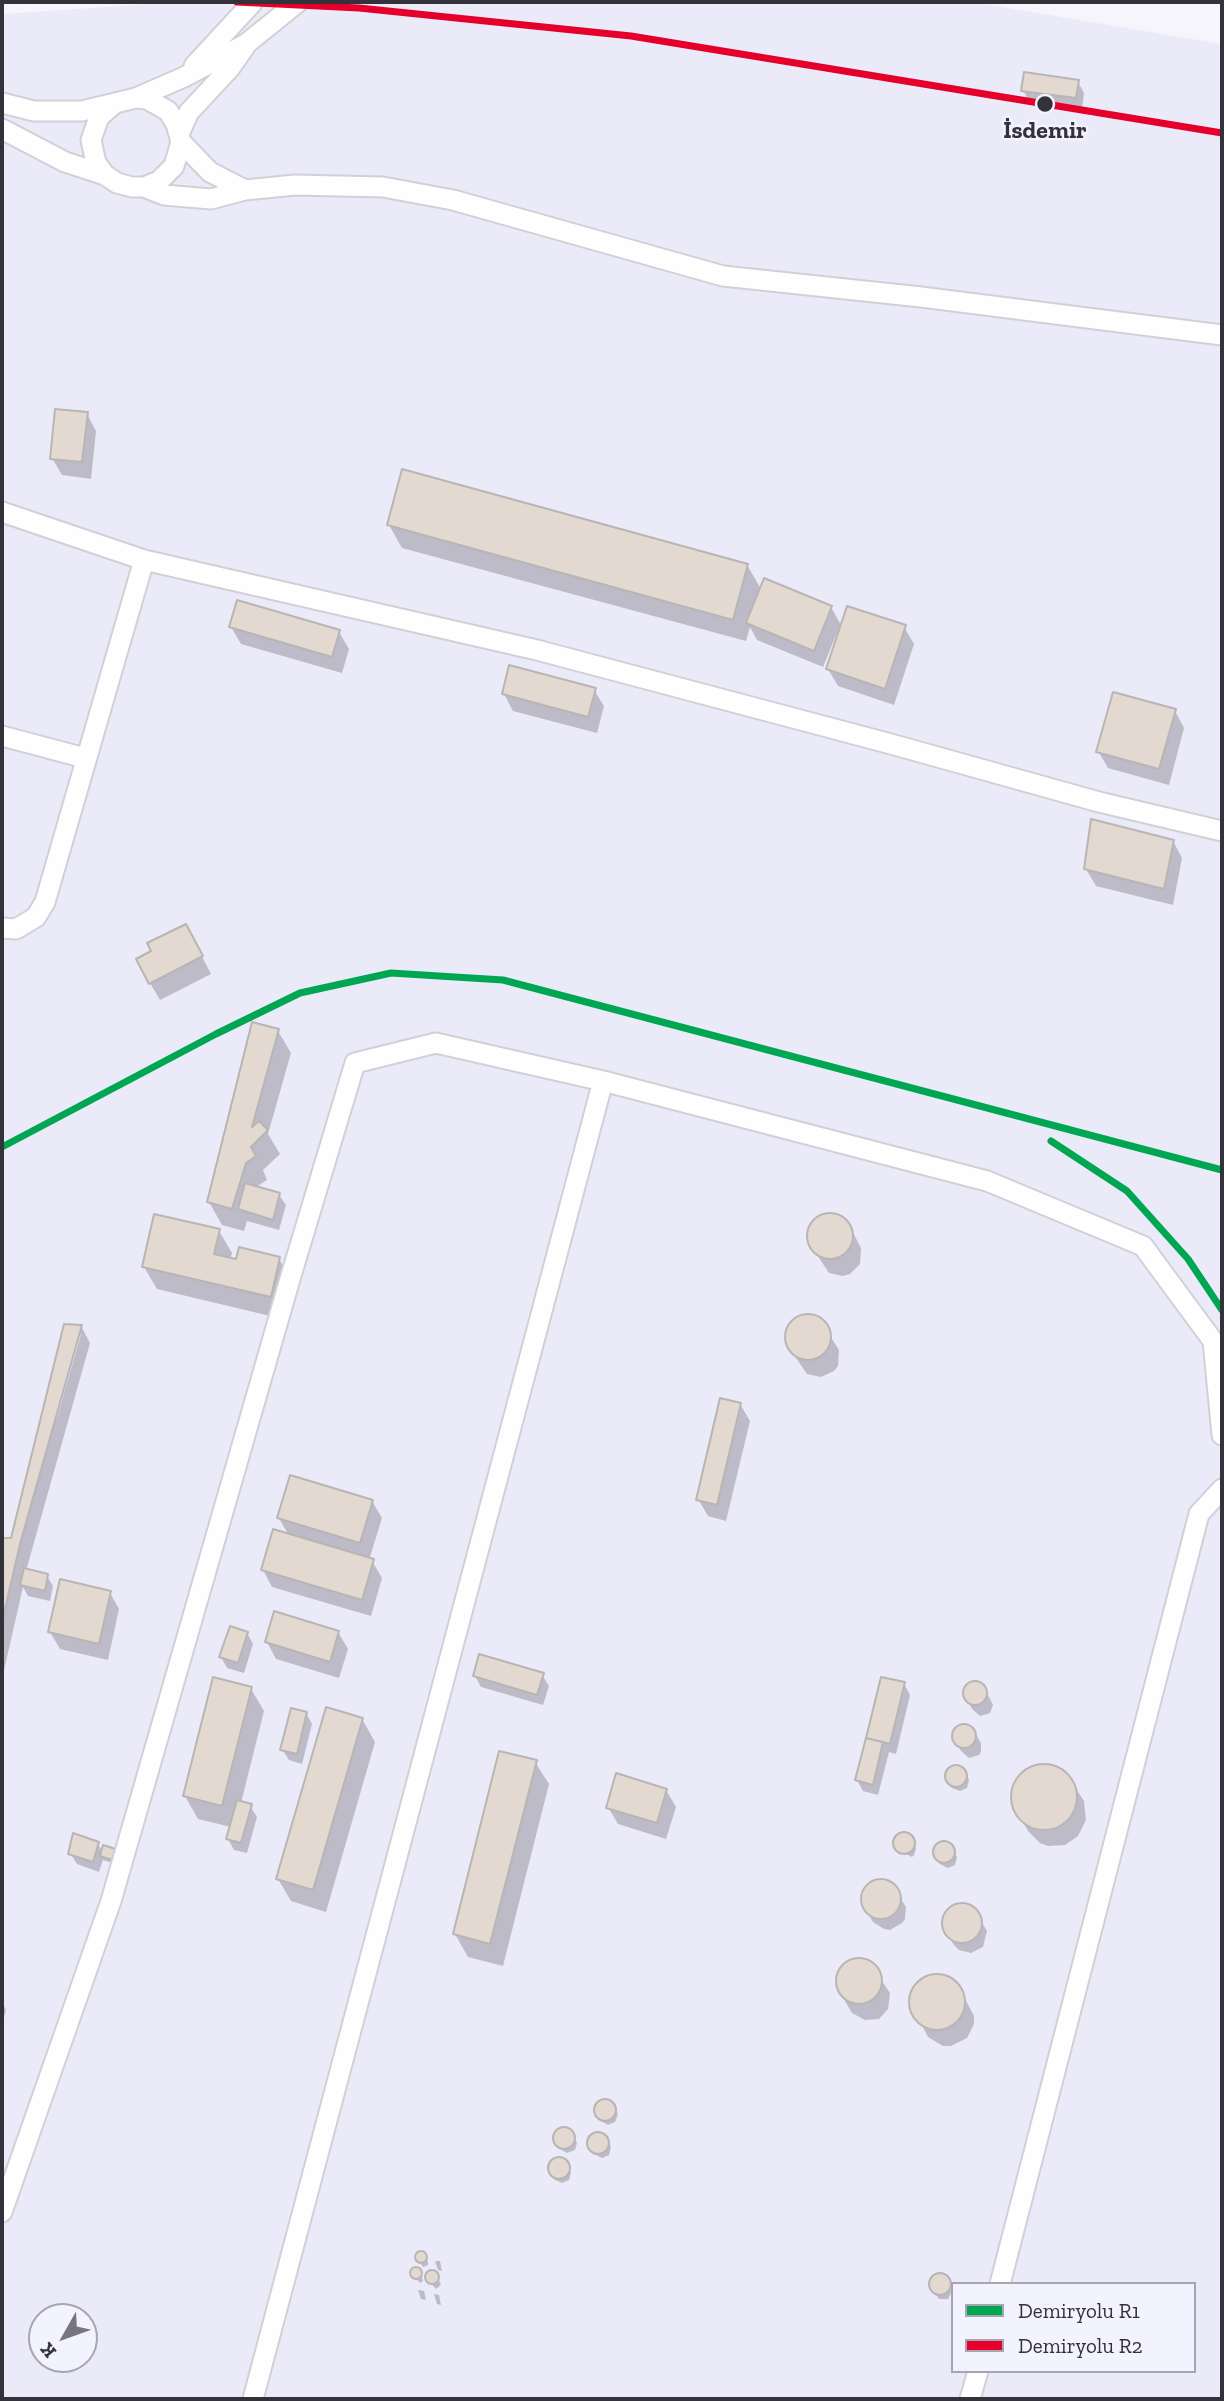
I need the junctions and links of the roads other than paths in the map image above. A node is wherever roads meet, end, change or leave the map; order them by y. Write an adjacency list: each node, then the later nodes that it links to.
1 (253, 2): 4 (street)
2 (298, 2): 3 (street)
3 (246, 44): 4 (street); 9 (street)
4 (184, 77): 5 (street)
5 (136, 98): 7 (street); 9 (street)
6 (2, 103): 7 (street)
7 (115, 103): 10 (street)
8 (2, 129): 10 (street)
9 (180, 138): 11 (street); 12 (street)
10 (105, 175): 11 (street)
11 (144, 187): 12 (street)
12 (245, 190): 13 (street)
13 (1222, 335)
14 (2, 512): 15 (street)
15 (144, 560): 17 (street); 18 (street)
16 (2, 736): 17 (street)
17 (85, 758): 19 (street)
18 (1222, 831)
19 (2, 928)
20 (603, 1081): 21 (street); 23 (street); 26 (street)
21 (1222, 1435)
22 (1222, 1489): 24 (street)
23 (2, 2212)
24 (1001, 2282)
25 (977, 2373): 27 (street)
26 (253, 2399)
27 (970, 2399)

